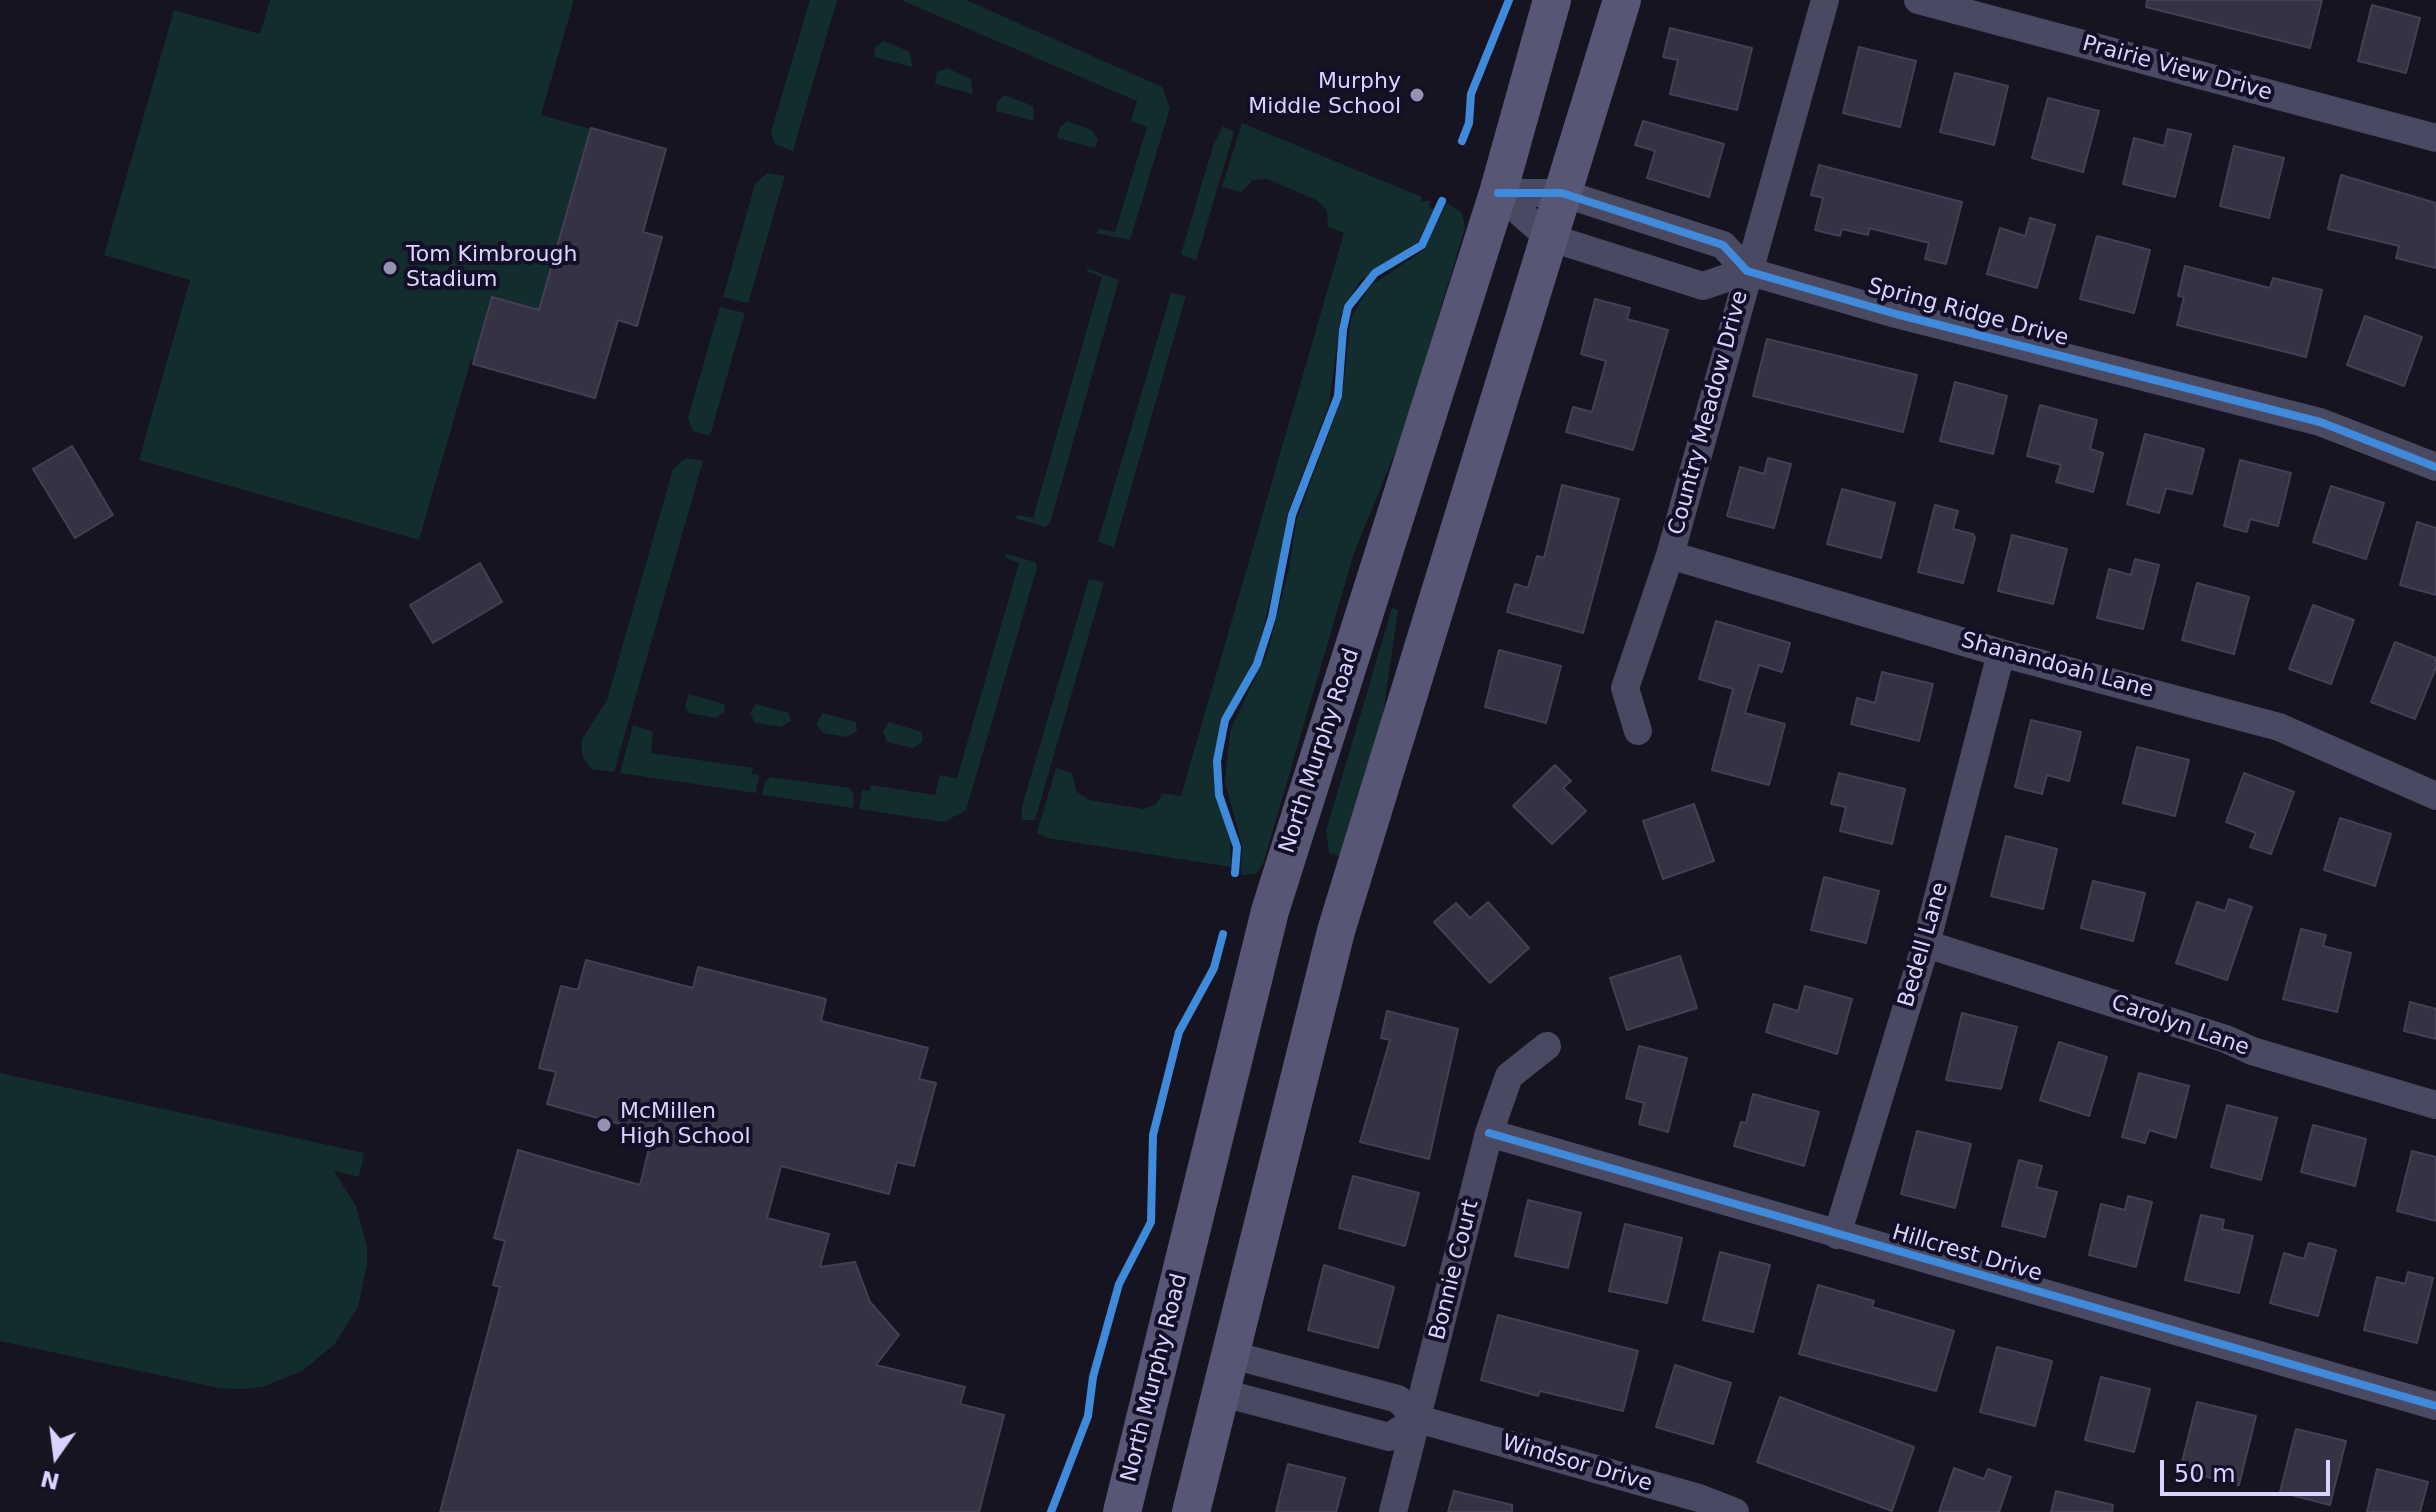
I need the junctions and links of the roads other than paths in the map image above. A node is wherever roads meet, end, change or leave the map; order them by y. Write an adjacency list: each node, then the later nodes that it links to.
1 (1552, 0): 6 (main road, North Murphy Road)
2 (1622, 0): 7 (main road)
3 (1825, 0): 9 (street, Country Meadow Drive)
4 (1918, 0): 5 (street, Prairie View Drive)
5 (2436, 138)
6 (1498, 193): 7 (street, Spring Ridge Drive); 8 (street); 24 (main road, North Murphy Road)
7 (1562, 193): 8 (main road); 9 (street, Spring Ridge Drive)
8 (1548, 237): 9 (street); 20 (main road)
9 (1747, 271): 10 (street, Spring Ridge Drive); 11 (street, Country Meadow Drive)
10 (2436, 467)
11 (1670, 555): 12 (street, Shanandoah Lane); 13 (street, Country Meadow Drive)
12 (2001, 653): 14 (street, Shanandoah Lane); 15 (street, Bedell Lane)
13 (1638, 731)
14 (2436, 796)
15 (1926, 944): 17 (street, Carolyn Lane); 19 (street, Bedell Lane)
16 (1547, 1046): 18 (street, Bonnie Court)
17 (2436, 1105)
18 (1489, 1133): 19 (street, Hillcrest Drive); 23 (street, Bonnie Court)
19 (1837, 1235): 22 (street, Hillcrest Drive)
20 (1232, 1355): 21 (main road); 23 (street, Windsor Drive)
21 (1223, 1393): 23 (street); 25 (main road)
22 (2436, 1406)
23 (1418, 1419): 26 (street, Bonnie Court); 27 (street, Windsor Drive)
24 (1122, 1512)
25 (1191, 1512)
26 (1393, 1512)
27 (1735, 1512)

